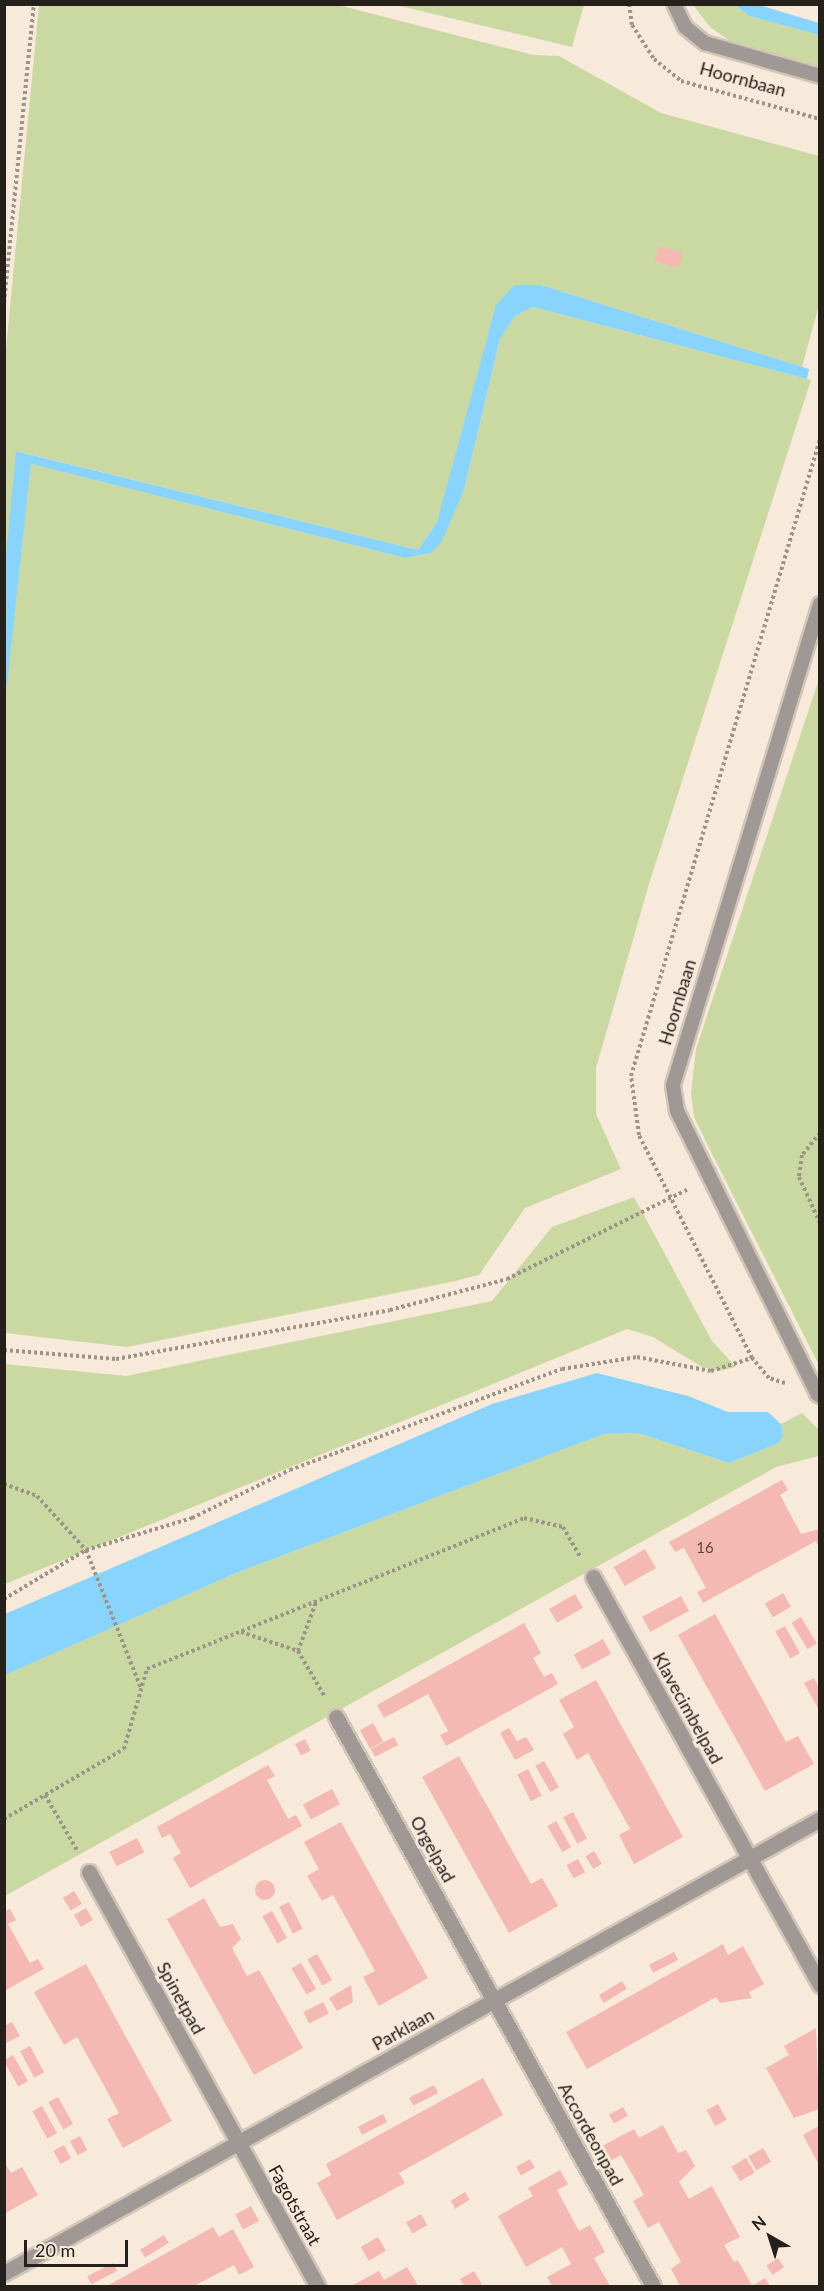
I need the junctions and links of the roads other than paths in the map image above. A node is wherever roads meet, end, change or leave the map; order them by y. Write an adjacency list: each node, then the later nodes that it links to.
1 (674, 4): 2 (lane, Hoornbaan)
2 (819, 76)
3 (819, 604): 4 (lane, Hoornbaan)
4 (818, 1394)
5 (593, 1577): 8 (street, Klavecimbelpad)
6 (336, 1717): 11 (street, Orgelpad)
7 (819, 1820): 8 (street, Parklaan)
8 (749, 1859): 10 (street, Klavecimbelpad); 11 (street, Parklaan)
9 (89, 1872): 12 (street, Spinetpad)
10 (819, 1985)
11 (495, 2000): 12 (street, Parklaan); 15 (street, Accordeonpad)
12 (238, 2143): 13 (street, Parklaan); 14 (street, Fagotstraat)
13 (4, 2273)
14 (318, 2286)
15 (653, 2286)

